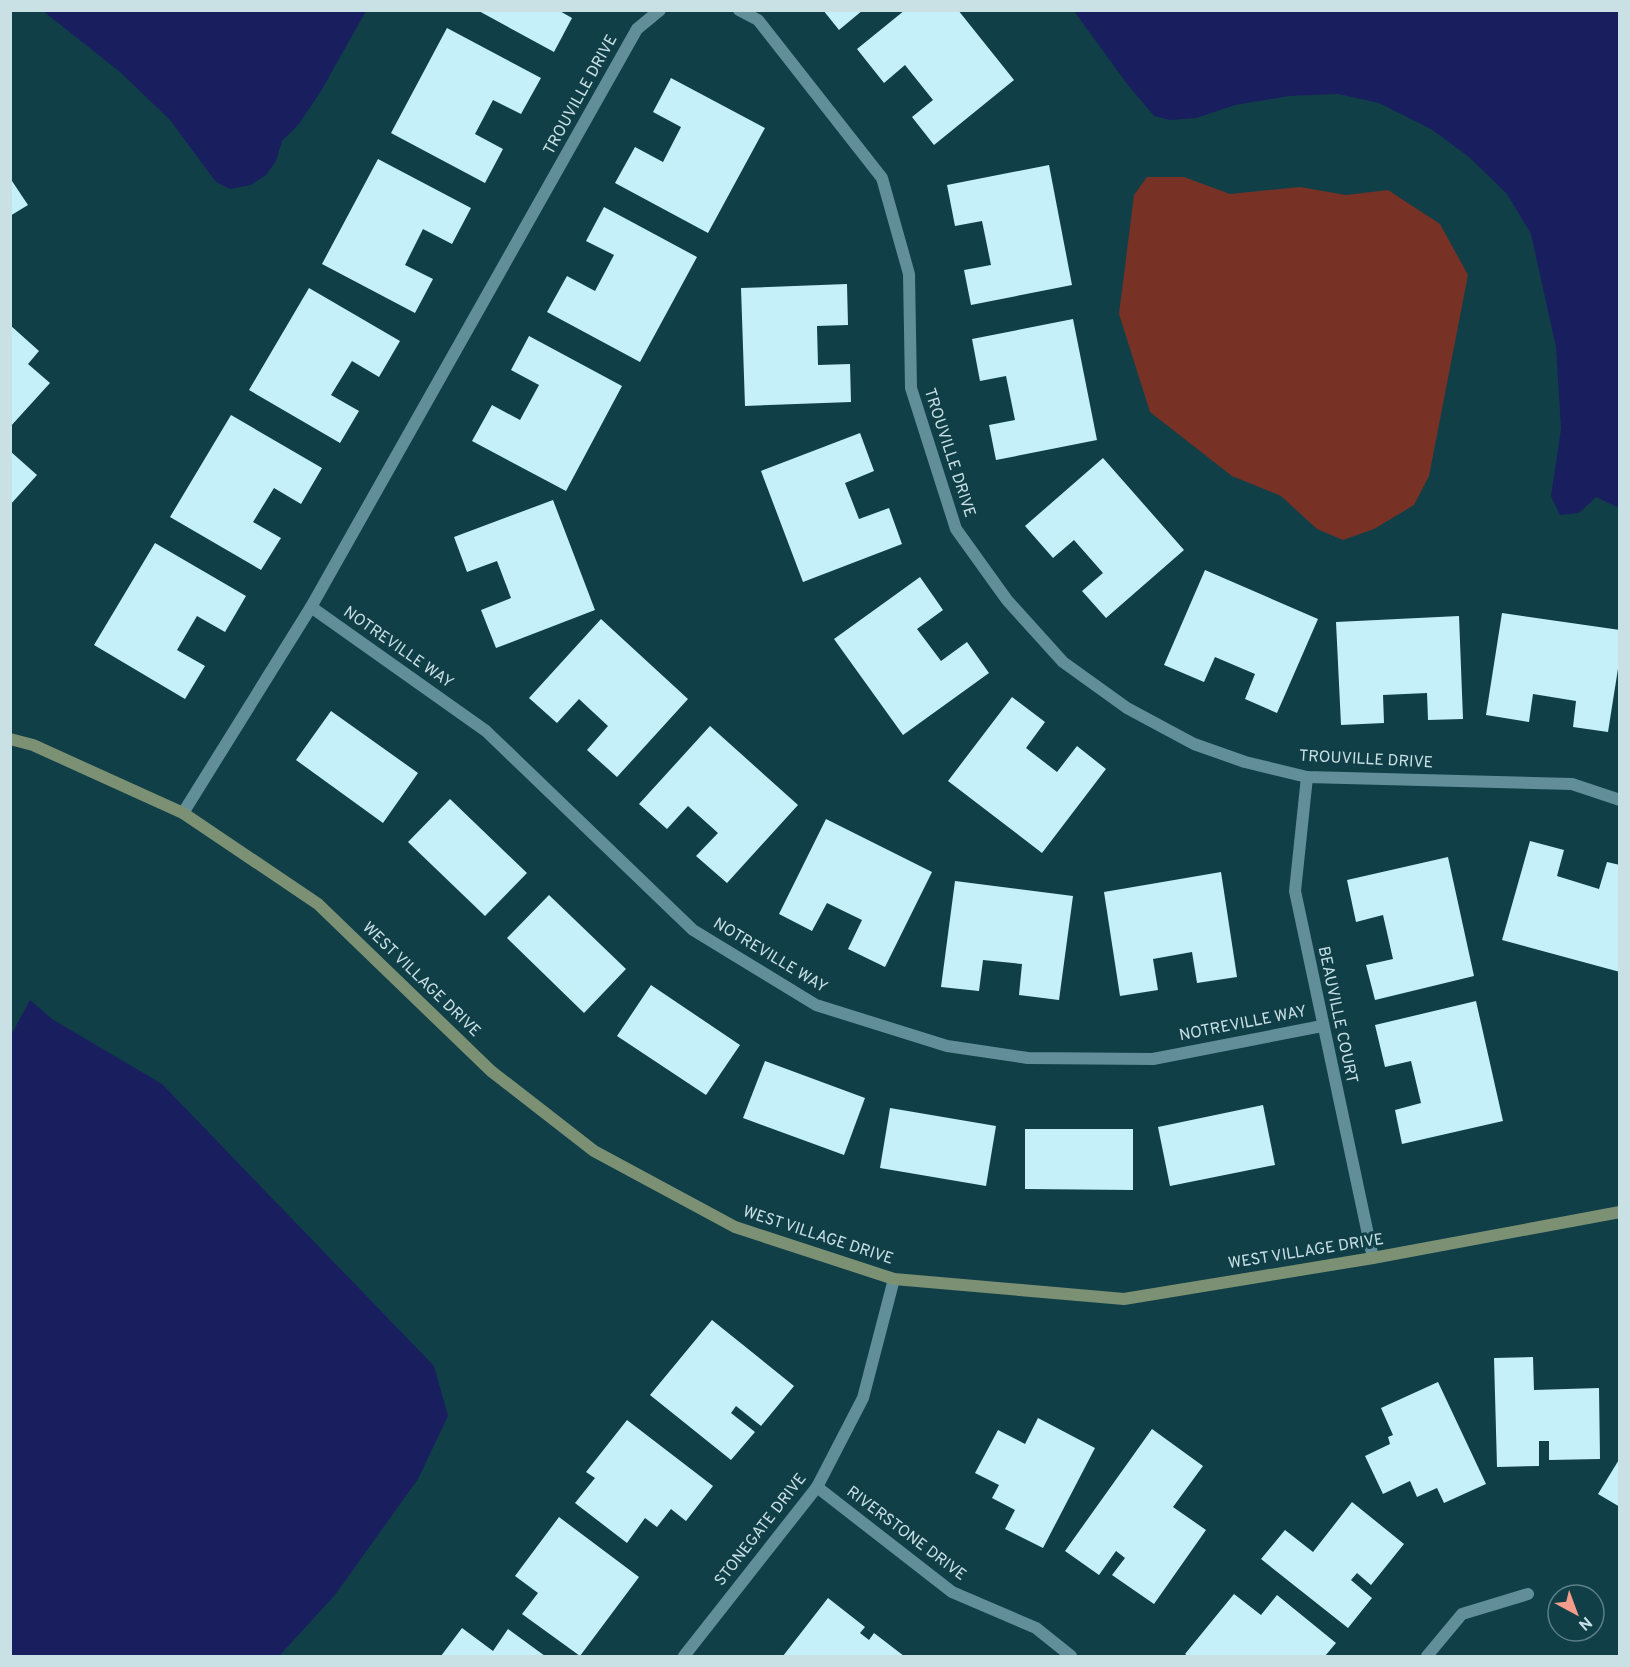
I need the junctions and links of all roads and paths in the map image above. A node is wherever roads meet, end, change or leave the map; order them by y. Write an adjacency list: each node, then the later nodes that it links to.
1 (660, 10): 3 (street, TROUVILLE DRIVE)
2 (739, 10): 5 (street, TROUVILLE DRIVE)
3 (311, 607): 7 (street); 8 (street, NOTREVILLE WAY)
4 (10, 739): 7 (street, WEST VILLAGE DRIVE)
5 (1307, 777): 6 (street, TROUVILLE DRIVE); 8 (street, BEAUVILLE COURT)
6 (1620, 800)
7 (183, 813): 11 (street, WEST VILLAGE DRIVE)
8 (1322, 1026): 10 (street, BEAUVILLE COURT)
9 (1620, 1212): 10 (street, WEST VILLAGE DRIVE)
10 (1373, 1258): 11 (street, WEST VILLAGE DRIVE)
11 (894, 1279): 12 (street, STONEGATE DRIVE)
12 (817, 1486): 14 (street, STONEGATE DRIVE); 15 (street, RIVERSTONE DRIVE)
13 (1528, 1594): 16 (street)
14 (684, 1656)
15 (1071, 1656)
16 (1427, 1656)

